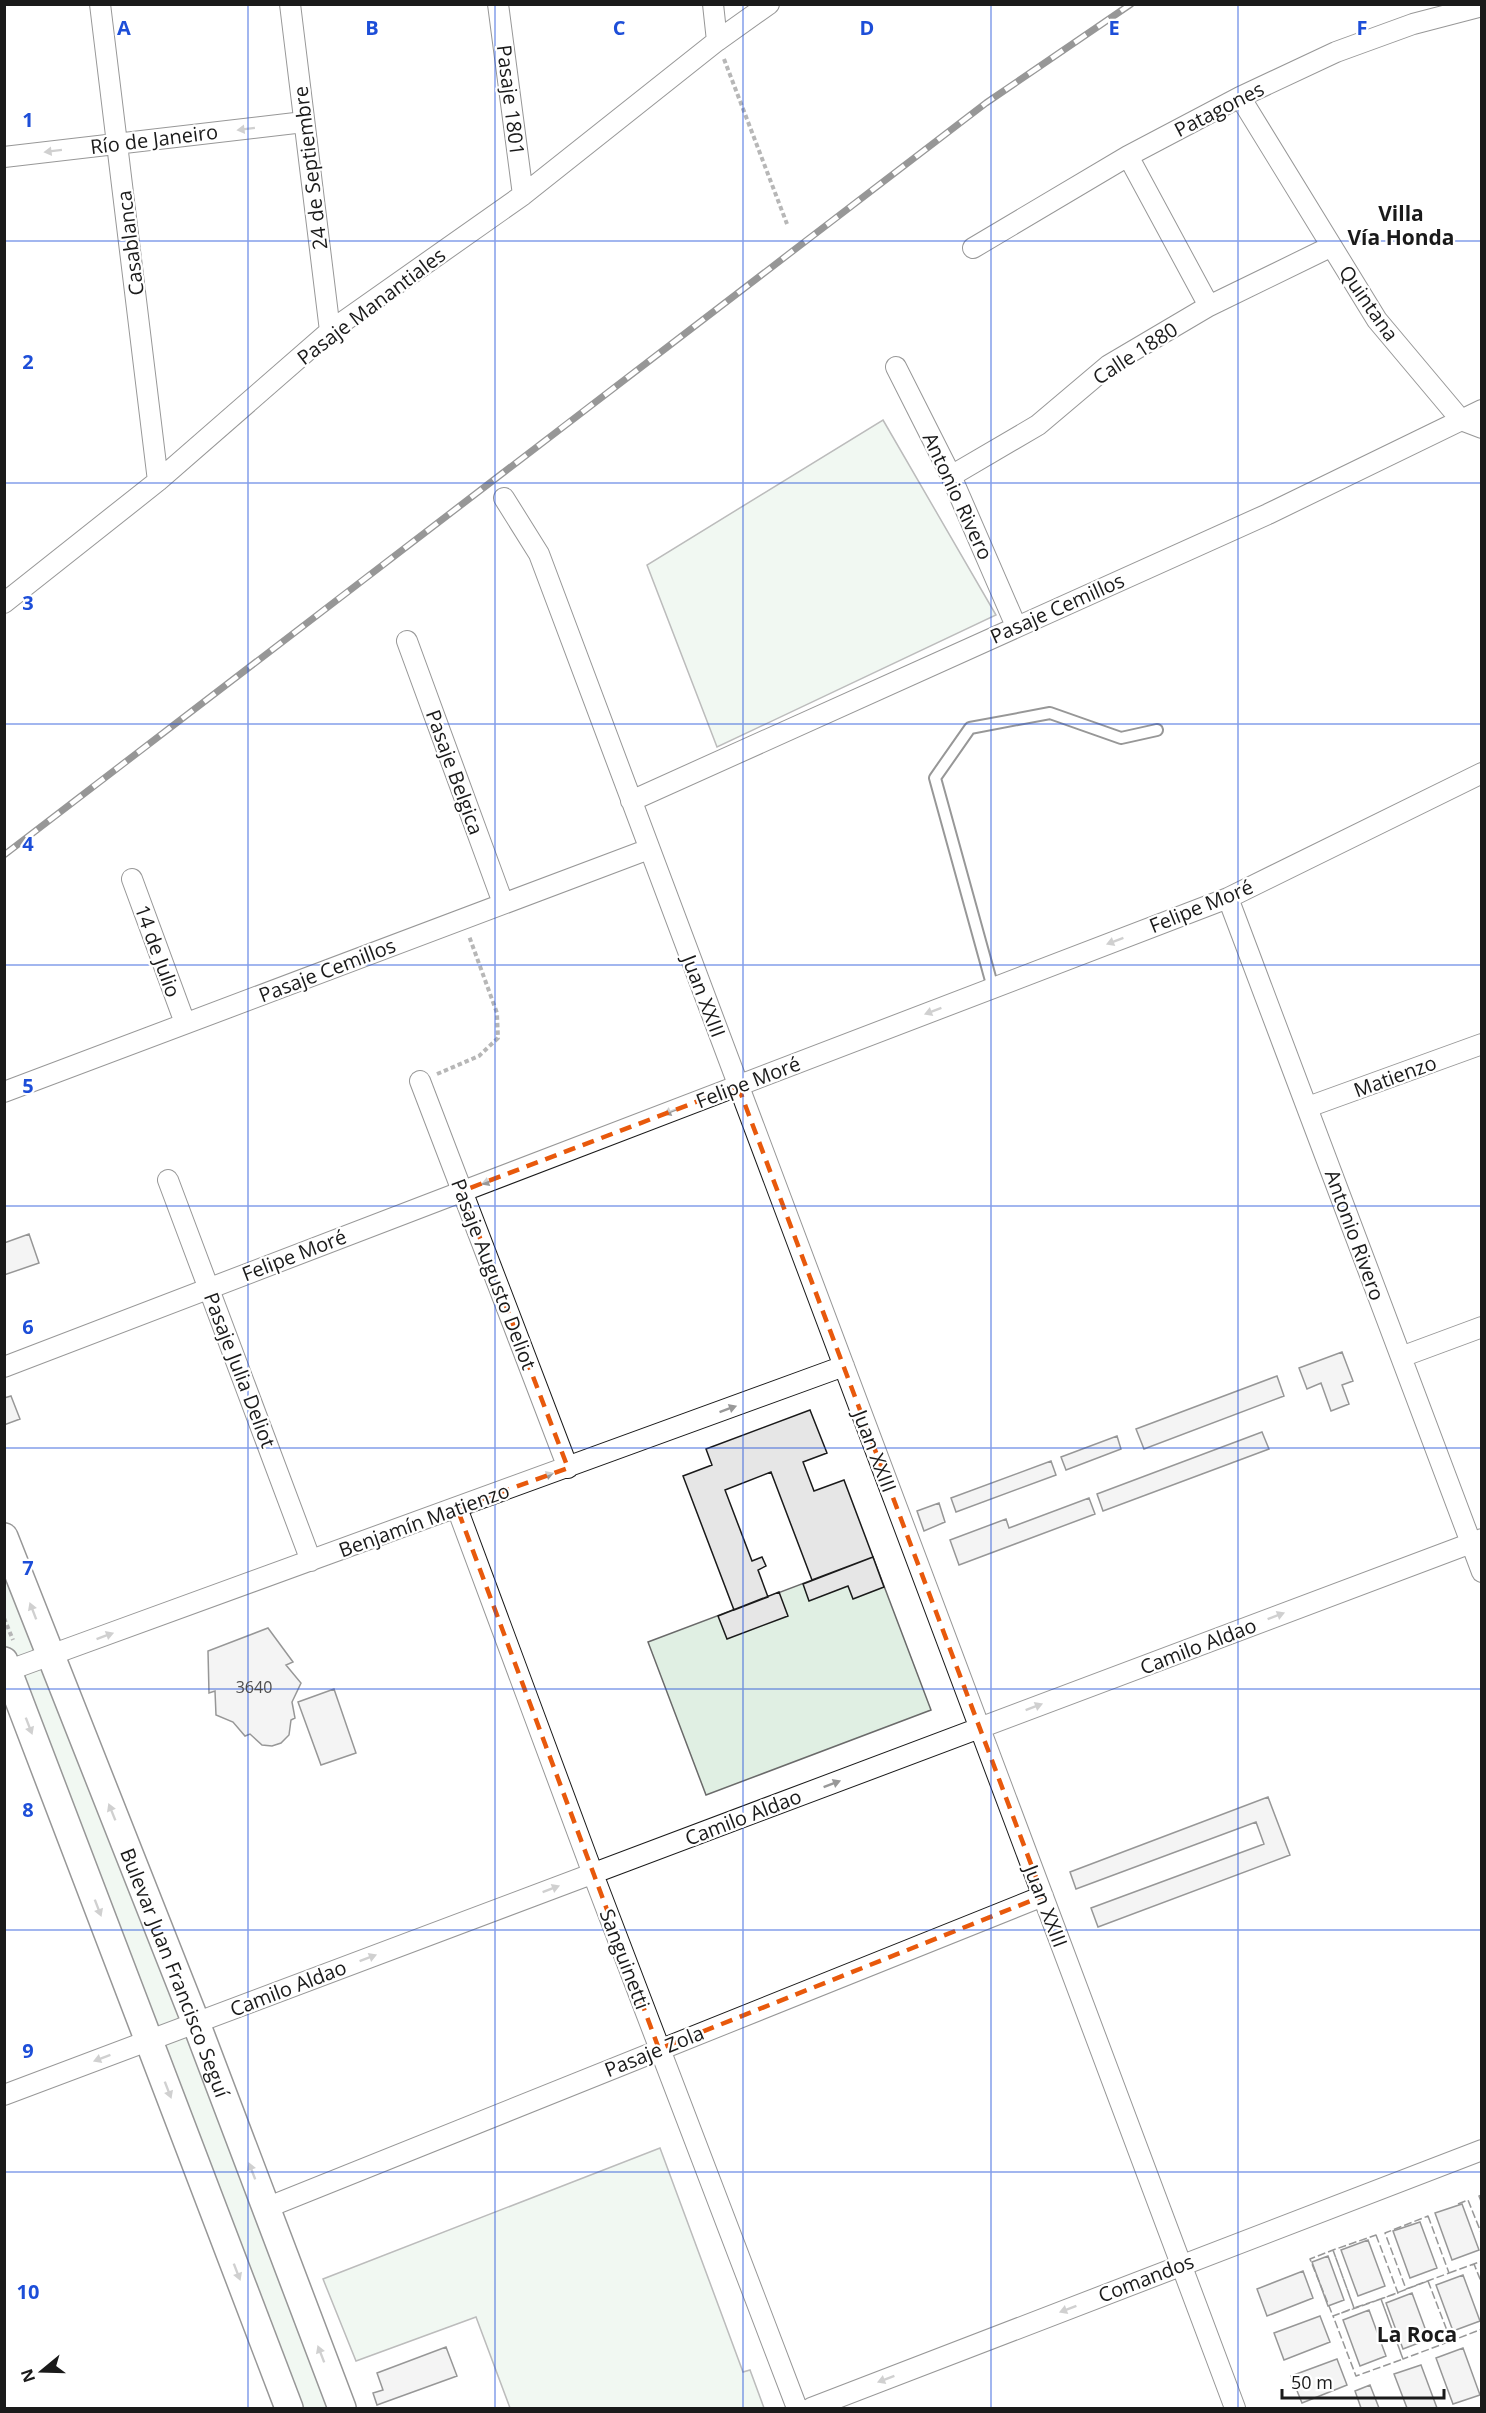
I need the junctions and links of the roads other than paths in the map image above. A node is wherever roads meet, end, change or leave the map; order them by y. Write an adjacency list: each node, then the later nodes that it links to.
1 (100, 4): 10 (street, Casablanca)
2 (290, 4): 9 (street, 24 de Septiembre)
3 (498, 4): 13 (street, Pasaje 1801)
4 (713, 4): 7 (street)
5 (769, 4): 7 (street, Pasaje Manantiales)
6 (1482, 6): 8 (street, Patagones)
7 (717, 41): 13 (street, Pasaje Manantiales)
8 (1240, 97): 11 (street, Patagones); 14 (street, Quintana)
9 (304, 122): 10 (street, Río de Janeiro, one-way to 10); 17 (street, 24 de Septiembre)
10 (118, 144): 12 (street, Río de Janeiro, one-way to 12); 23 (street, Casablanca)
11 (1128, 156): 15 (street, Patagones); 16 (street)
12 (4, 157)
13 (523, 195): 17 (street, Pasaje Manantiales)
14 (1330, 247): 16 (street, Calle 1880); 20 (street, Quintana)
15 (974, 248)
16 (1209, 306): 22 (street, Calle 1880)
17 (330, 331): 23 (street, Pasaje Manantiales)
18 (896, 367): 22 (street, Antonio Rivero)
19 (1482, 410): 20 (street, Pasaje Cemillos)
20 (1461, 420): 21 (street, Quintana); 26 (street, Pasaje Cemillos)
21 (1482, 428)
22 (951, 476): 26 (street, Antonio Rivero)
23 (158, 481): 25 (street, Pasaje Manantiales)
24 (504, 498): 30 (street, Juan XXIII)
25 (4, 603)
26 (1016, 626): 30 (street, Pasaje Cemillos)
27 (407, 641): 34 (street, Pasaje Belgica)
28 (1157, 730): 35 (lane)
29 (1482, 773): 33 (street, Felipe Moré)
30 (631, 801): 31 (street, Juan XXIII)
31 (649, 849): 34 (street, Pasaje Cemillos); 39 (street, Juan XXIII)
32 (132, 879): 36 (street, 14 de Julio)
33 (1228, 898): 35 (street, Felipe Moré, one-way to 35); 41 (street, Antonio Rivero)
34 (503, 903): 36 (street, Pasaje Cemillos)
35 (993, 988): 39 (street, Felipe Moré, one-way to 39)
36 (184, 1023): 40 (street, Pasaje Cemillos)
37 (1482, 1044): 41 (street, Matienzo)
38 (420, 1081): 43 (street, Pasaje Augusto Deliot)
39 (738, 1086): 43 (street, Felipe Moré, one-way to 43); 48 (street, Juan XXIII)
40 (4, 1092)
41 (1308, 1107): 46 (street, Antonio Rivero)
42 (168, 1180): 44 (street, Pasaje Julia Deliot)
43 (462, 1191): 44 (street, Felipe Moré); 49 (street, Pasaje Augusto Deliot)
44 (209, 1288): 47 (street, Felipe Moré); 53 (street, Pasaje Julia Deliot)
45 (1482, 1327): 46 (street)
46 (1401, 1357): 52 (street, Antonio Rivero)
47 (4, 1366)
48 (844, 1366): 49 (street, Benjamín Matienzo, one-way to 48); 57 (street, Juan XXIII)
49 (568, 1468): 50 (street, Benjamín Matienzo, one-way to 49)
50 (457, 1508): 53 (street, Benjamín Matienzo); 58 (street, Sanguinetti)
51 (4, 1537): 55 (main road, Bulevar Juan Francisco Seguí, one-way to 51)
52 (1476, 1541): 54 (street, Antonio Rivero); 57 (street, Camilo Aldao, one-way to 52)
53 (311, 1561): 55 (street, Benjamín Matienzo, one-way to 53)
54 (1482, 1572)
55 (50, 1656): 56 (street, Benjamín Matienzo); 60 (main road, Bulevar Juan Francisco Seguí, one-way to 55)
56 (6, 1668): 61 (main road, one-way to 61)
57 (979, 1728): 58 (street, Camilo Aldao, one-way to 57); 59 (street, Juan XXIII)
58 (593, 1874): 60 (street, Camilo Aldao, one-way to 58); 62 (street, Sanguinetti)
59 (1043, 1896): 62 (street, Pasaje Zola); 66 (street, Juan XXIII)
60 (196, 2023): 61 (street, Camilo Aldao); 65 (main road, Bulevar Juan Francisco Seguí, one-way to 60)
61 (149, 2041): 63 (street, Camilo Aldao, one-way to 63); 67 (main road, one-way to 67)
62 (659, 2049): 65 (street, Pasaje Zola); 69 (street, Sanguinetti)
63 (4, 2095)
64 (1482, 2150): 66 (street, Comandos)
65 (266, 2208): 68 (main road, Bulevar Juan Francisco Seguí, one-way to 65)
66 (1181, 2265): 70 (street, Comandos, one-way to 70); 71 (street, Juan XXIII)
67 (289, 2409)
68 (342, 2409)
69 (797, 2409)
70 (811, 2409)
71 (1235, 2409)

